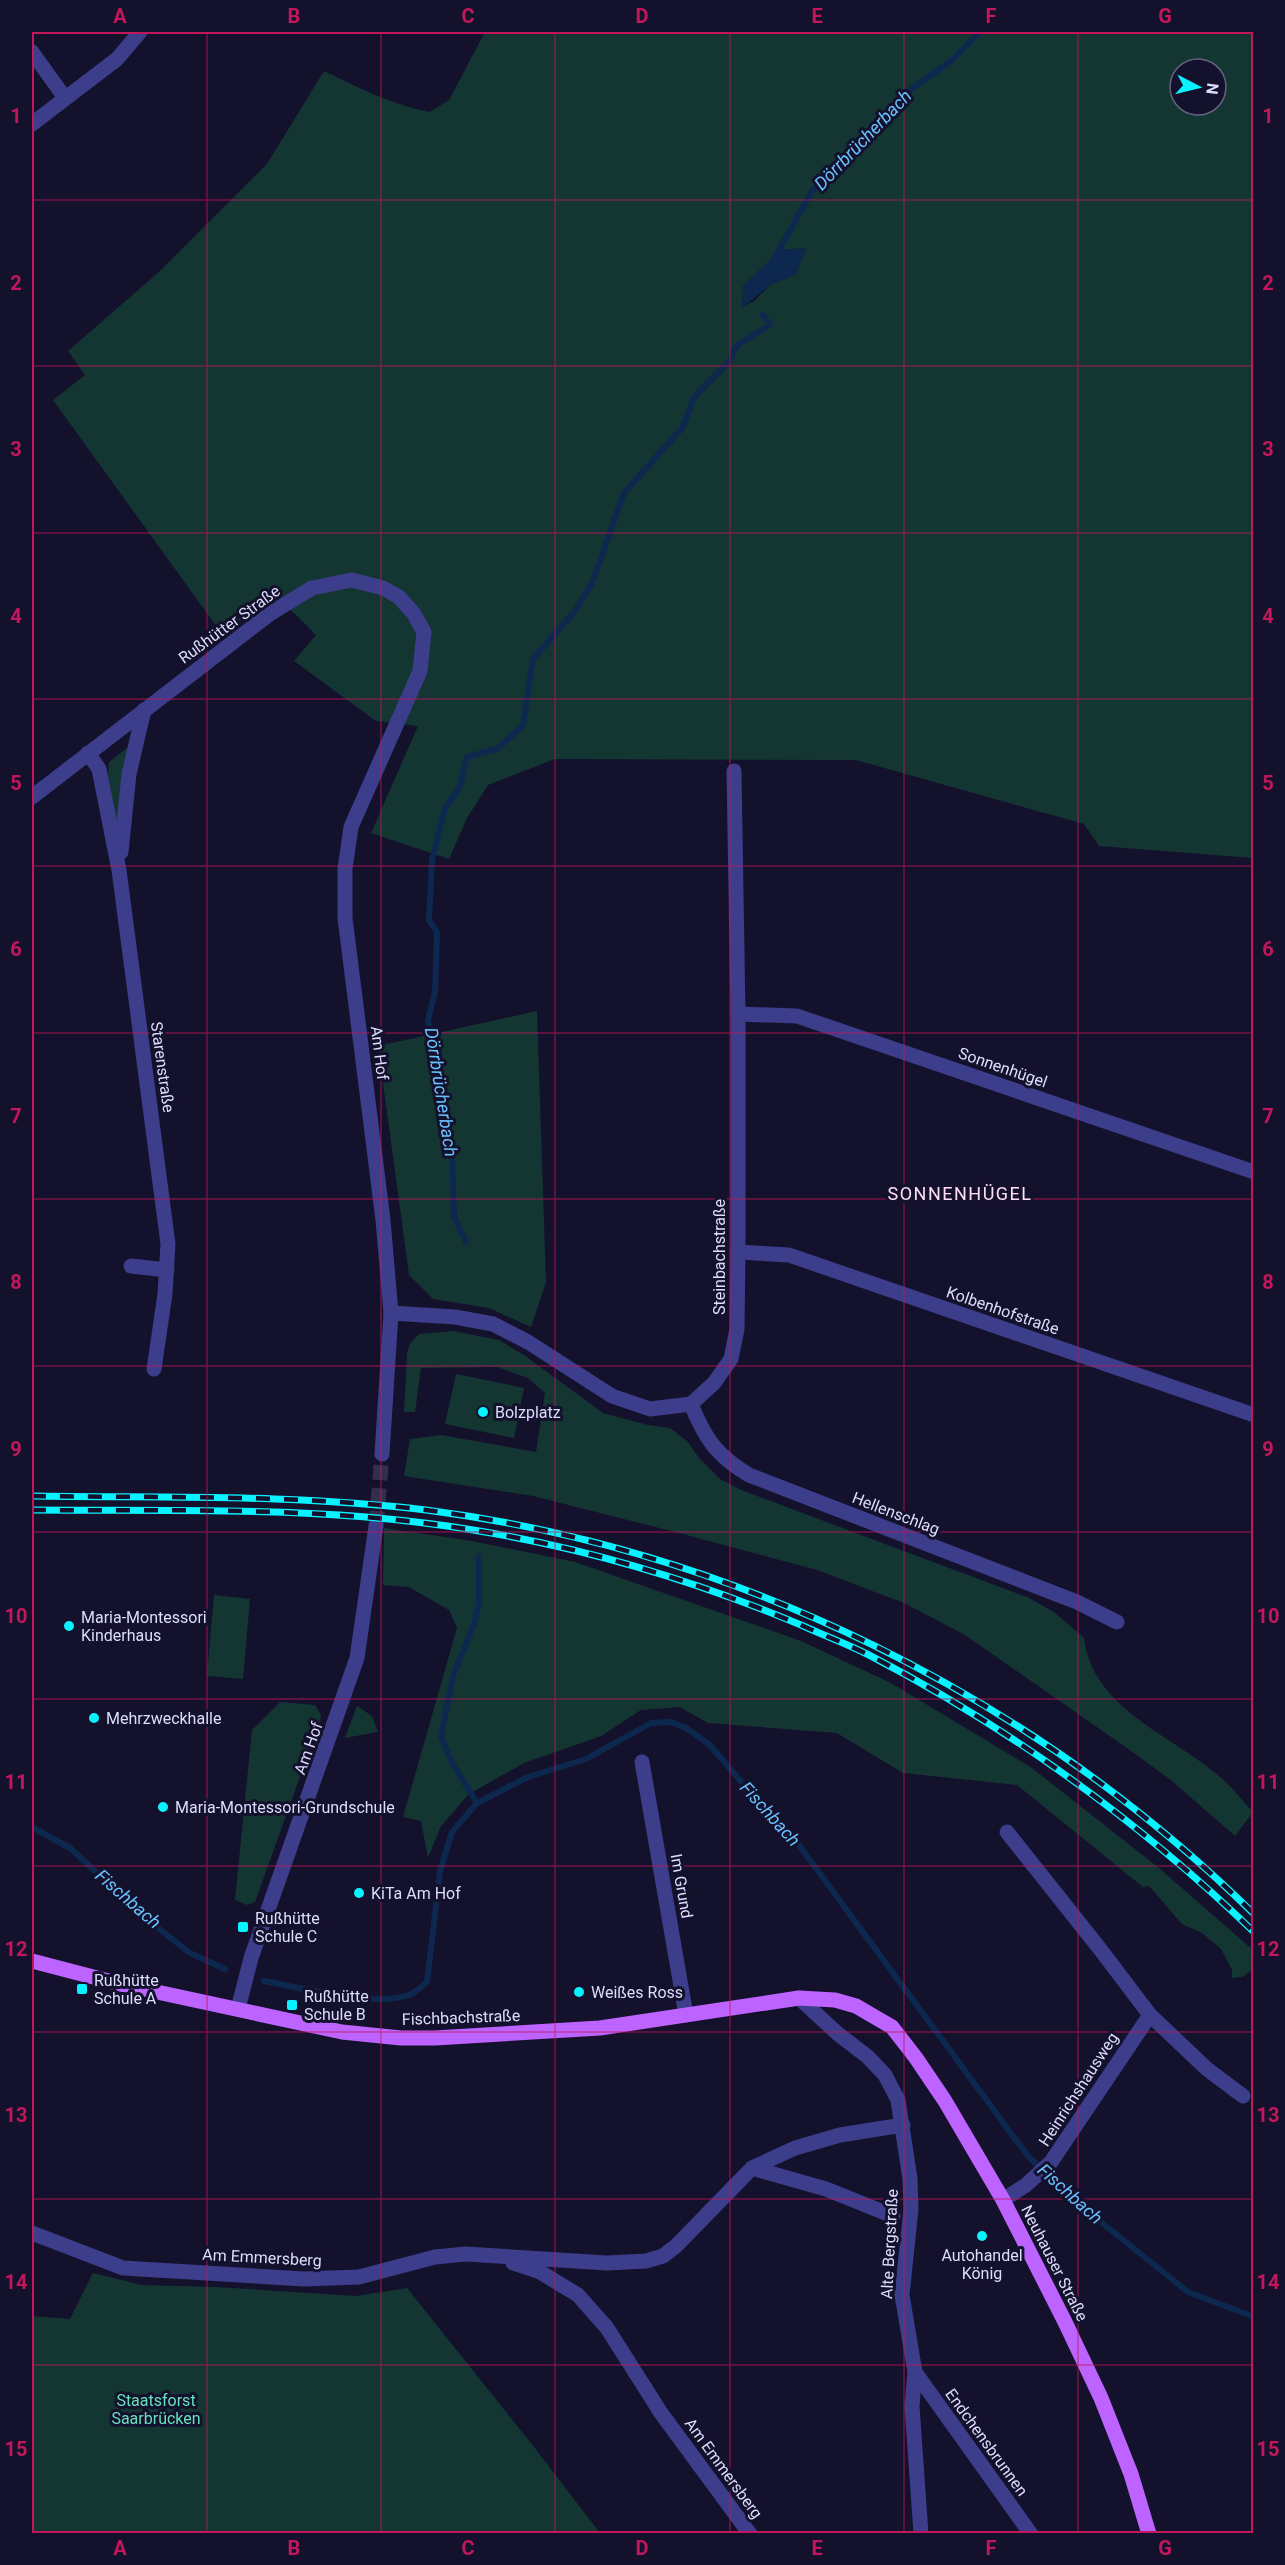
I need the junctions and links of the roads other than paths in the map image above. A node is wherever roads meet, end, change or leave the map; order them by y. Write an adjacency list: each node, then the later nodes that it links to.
1 (140, 32): 3 (street)
2 (32, 52): 3 (street)
3 (65, 98): 4 (street)
4 (32, 124)
5 (420, 670): 6 (street, Rußhütter Straße); 16 (street, Am Hof)
6 (144, 710): 7 (street, Rußhütter Straße); 10 (street, Starenstraße)
7 (88, 753): 9 (street, Rußhütter Straße); 10 (street, Starenstraße)
8 (734, 771): 11 (street, Steinbachstraße)
9 (32, 797)
10 (119, 870): 15 (street, Starenstraße)
11 (738, 1014): 12 (street, Sonnenhügel); 13 (street, Steinbachstraße)
12 (1254, 1172)
13 (738, 1252): 18 (street, Steinbachstraße); 19 (street, Kolbenhofstraße)
14 (131, 1266): 15 (street)
15 (167, 1270): 17 (street, Starenstraße)
16 (391, 1313): 18 (street); 20 (street, Am Hof)
17 (154, 1369)
18 (691, 1404): 22 (street, Hellenschlag)
19 (1254, 1415)
20 (382, 1455)
21 (376, 1526): 27 (street, Am Hof)
22 (1117, 1622)
23 (642, 1762): 28 (street, Im Grund)
24 (1007, 1832): 29 (street)
25 (32, 1961): 27 (main road, Fischbachstraße)
26 (799, 1998): 28 (main road, Fischbachstraße); 30 (main road, Fischbachstraße); 32 (street, Alte Bergstraße)
27 (238, 2009): 28 (main road, Fischbachstraße)
28 (686, 2015)
29 (1150, 2015): 31 (street); 34 (street, Heinrichshausweg)
30 (892, 2027): 34 (main road, Neuhauser Straße)
31 (1243, 2096)
32 (903, 2125): 33 (street, Am Emmersberg); 38 (street, Alte Bergstraße)
33 (752, 2168): 35 (street, Alte Bergstraße); 37 (street, Am Emmersberg)
34 (1003, 2200): 42 (main road, Neuhauser Straße)
35 (893, 2216)
36 (32, 2233): 37 (street, Am Emmersberg)
37 (494, 2256): 39 (street, Am Emmersberg)
38 (915, 2372): 40 (street, Alte Bergstraße); 41 (street, Endchensbrunnen)
39 (750, 2534)
40 (921, 2534)
41 (1031, 2534)
42 (1149, 2534)

